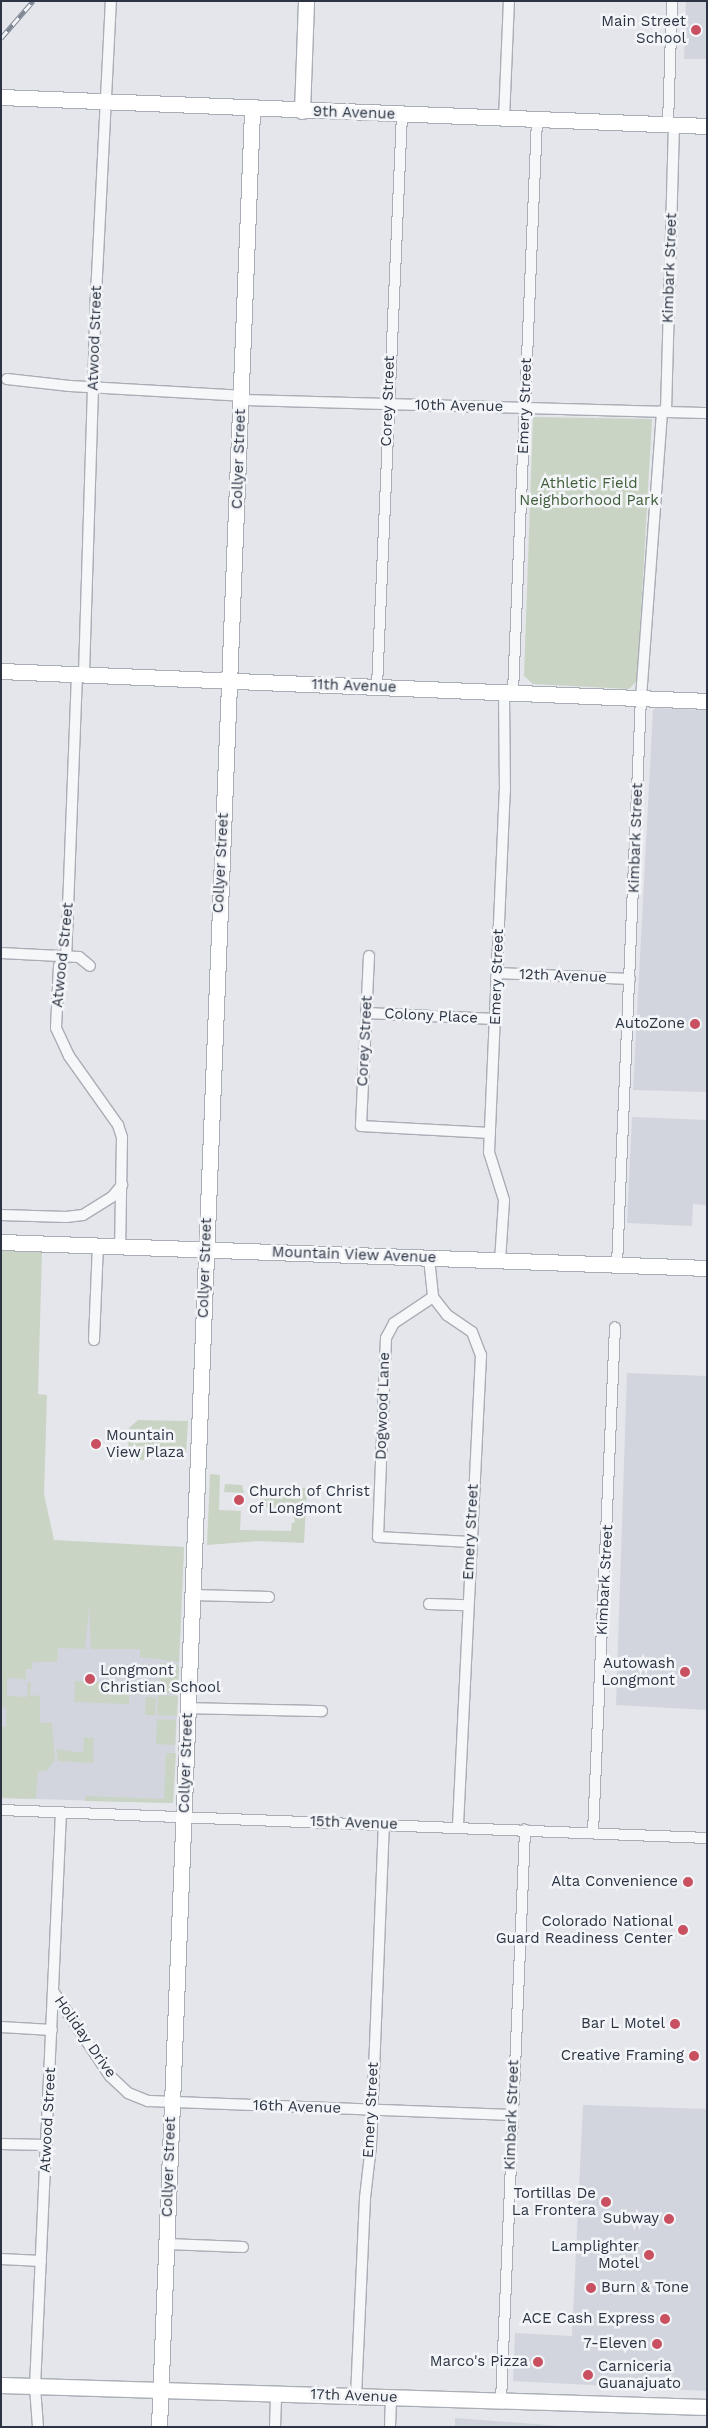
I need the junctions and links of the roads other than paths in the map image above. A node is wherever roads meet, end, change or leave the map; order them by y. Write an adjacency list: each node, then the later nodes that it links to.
1 (111, 1): 6 (street, Atwood Street)
2 (306, 1): 8 (street)
3 (509, 1): 10 (street)
4 (672, 1): 12 (street, Kimbark Street)
5 (1, 97): 6 (street, 9th Avenue)
6 (106, 102): 7 (street, 9th Avenue); 15 (street, Atwood Street)
7 (252, 109): 8 (street, 9th Avenue); 16 (street, Collyer Street)
8 (302, 112): 9 (street, 9th Avenue)
9 (402, 115): 10 (street, 9th Avenue); 17 (street, Corey Street)
10 (504, 118): 11 (street, 9th Avenue)
11 (537, 120): 12 (street, 9th Avenue); 18 (street, Emery Street)
12 (671, 124): 13 (street, 9th Avenue); 19 (street, Kimbark Street)
13 (707, 126)
14 (7, 379): 15 (street, 10th Avenue)
15 (93, 388): 16 (street, 10th Avenue); 22 (street, Atwood Street)
16 (241, 398): 17 (street, 10th Avenue); 23 (street, Collyer Street)
17 (388, 404): 18 (street, 10th Avenue); 24 (street, Corey Street)
18 (526, 408): 19 (street, 10th Avenue); 25 (street, Emery Street)
19 (664, 411): 20 (street, 10th Avenue); 26 (street, Kimbark Street)
20 (707, 412)
21 (1, 671): 22 (street, 11th Avenue)
22 (81, 674): 23 (street, 11th Avenue); 29 (street, Atwood Street)
23 (230, 680): 24 (street, 11th Avenue); 42 (street, Collyer Street)
24 (377, 687): 25 (street, 11th Avenue)
25 (509, 692): 26 (street, 11th Avenue); 32 (street, Emery Street)
26 (641, 698): 27 (street, 11th Avenue); 33 (street, Kimbark Street)
27 (707, 701)
28 (1, 953): 29 (street)
29 (66, 956): 31 (street); 37 (street, Atwood Street)
30 (369, 956): 34 (street, Corey Street)
31 (90, 966)
32 (497, 973): 33 (street, 12th Avenue); 35 (street, Emery Street)
33 (630, 979): 45 (street, Kimbark Street)
34 (366, 1013): 35 (street, Colony Place); 36 (street, Corey Street)
35 (495, 1019): 36 (street, Emery Street)
36 (490, 1133): 44 (street, Emery Street)
37 (122, 1185): 38 (street); 41 (street, Atwood Street)
38 (1, 1215)
39 (1, 1242): 40 (street, Mountain View Avenue)
40 (98, 1246): 41 (street, Mountain View Avenue); 49 (street)
41 (120, 1247): 42 (street, Mountain View Avenue)
42 (206, 1250): 43 (street, Mountain View Avenue); 51 (street, Collyer Street)
43 (429, 1258): 44 (street, Mountain View Avenue); 47 (street)
44 (500, 1261): 45 (street, Mountain View Avenue)
45 (616, 1265): 46 (street, Mountain View Avenue)
46 (707, 1268)
47 (433, 1297): 50 (street, Emery Street); 50 (street, Dogwood Lane)
48 (615, 1326): 63 (street, Kimbark Street)
49 (94, 1340)
50 (470, 1542): 54 (street, Emery Street)
51 (192, 1595): 52 (street); 55 (street, Collyer Street)
52 (269, 1597)
53 (429, 1604): 54 (street)
54 (467, 1605): 61 (street, Emery Street)
55 (188, 1708): 56 (street); 59 (street, Collyer Street)
56 (322, 1711)
57 (1, 1810): 58 (street, 15th Avenue)
58 (61, 1812): 59 (street, 15th Avenue); 65 (street, Atwood Street)
59 (184, 1818): 60 (street, 15th Avenue); 68 (street, Collyer Street)
60 (384, 1824): 61 (street, 15th Avenue); 69 (street, Emery Street)
61 (458, 1827): 62 (street, 15th Avenue)
62 (524, 1830): 63 (street, 15th Avenue); 70 (street, Kimbark Street)
63 (593, 1832): 64 (street, 15th Avenue)
64 (707, 1838)
65 (53, 1991): 67 (street, Atwood Street); 68 (street, Holiday Drive)
66 (1, 2027): 67 (street)
67 (52, 2030): 72 (street, Atwood Street)
68 (171, 2103): 69 (street, 16th Avenue); 73 (street, Collyer Street)
69 (372, 2109): 70 (street, 16th Avenue); 81 (street, Emery Street)
70 (512, 2115): 83 (street, Kimbark Street)
71 (1, 2144): 72 (street)
72 (47, 2145): 76 (street, Atwood Street)
73 (167, 2244): 74 (street); 79 (street, Collyer Street)
74 (243, 2247)
75 (1, 2259): 76 (street)
76 (41, 2261): 78 (street, Atwood Street)
77 (1, 2385): 78 (street, 17th Avenue)
78 (36, 2386): 79 (street, 17th Avenue); 85 (street, Atwood Street)
79 (160, 2390): 80 (street, 17th Avenue); 86 (street, Collyer Street)
80 (276, 2394): 81 (street, 17th Avenue); 87 (street)
81 (356, 2396): 82 (street, 17th Avenue)
82 (391, 2397): 83 (street, 17th Avenue); 88 (street)
83 (501, 2401): 84 (street, 17th Avenue)
84 (707, 2407)
85 (38, 2427)
86 (159, 2427)
87 (276, 2427)
88 (390, 2427)

